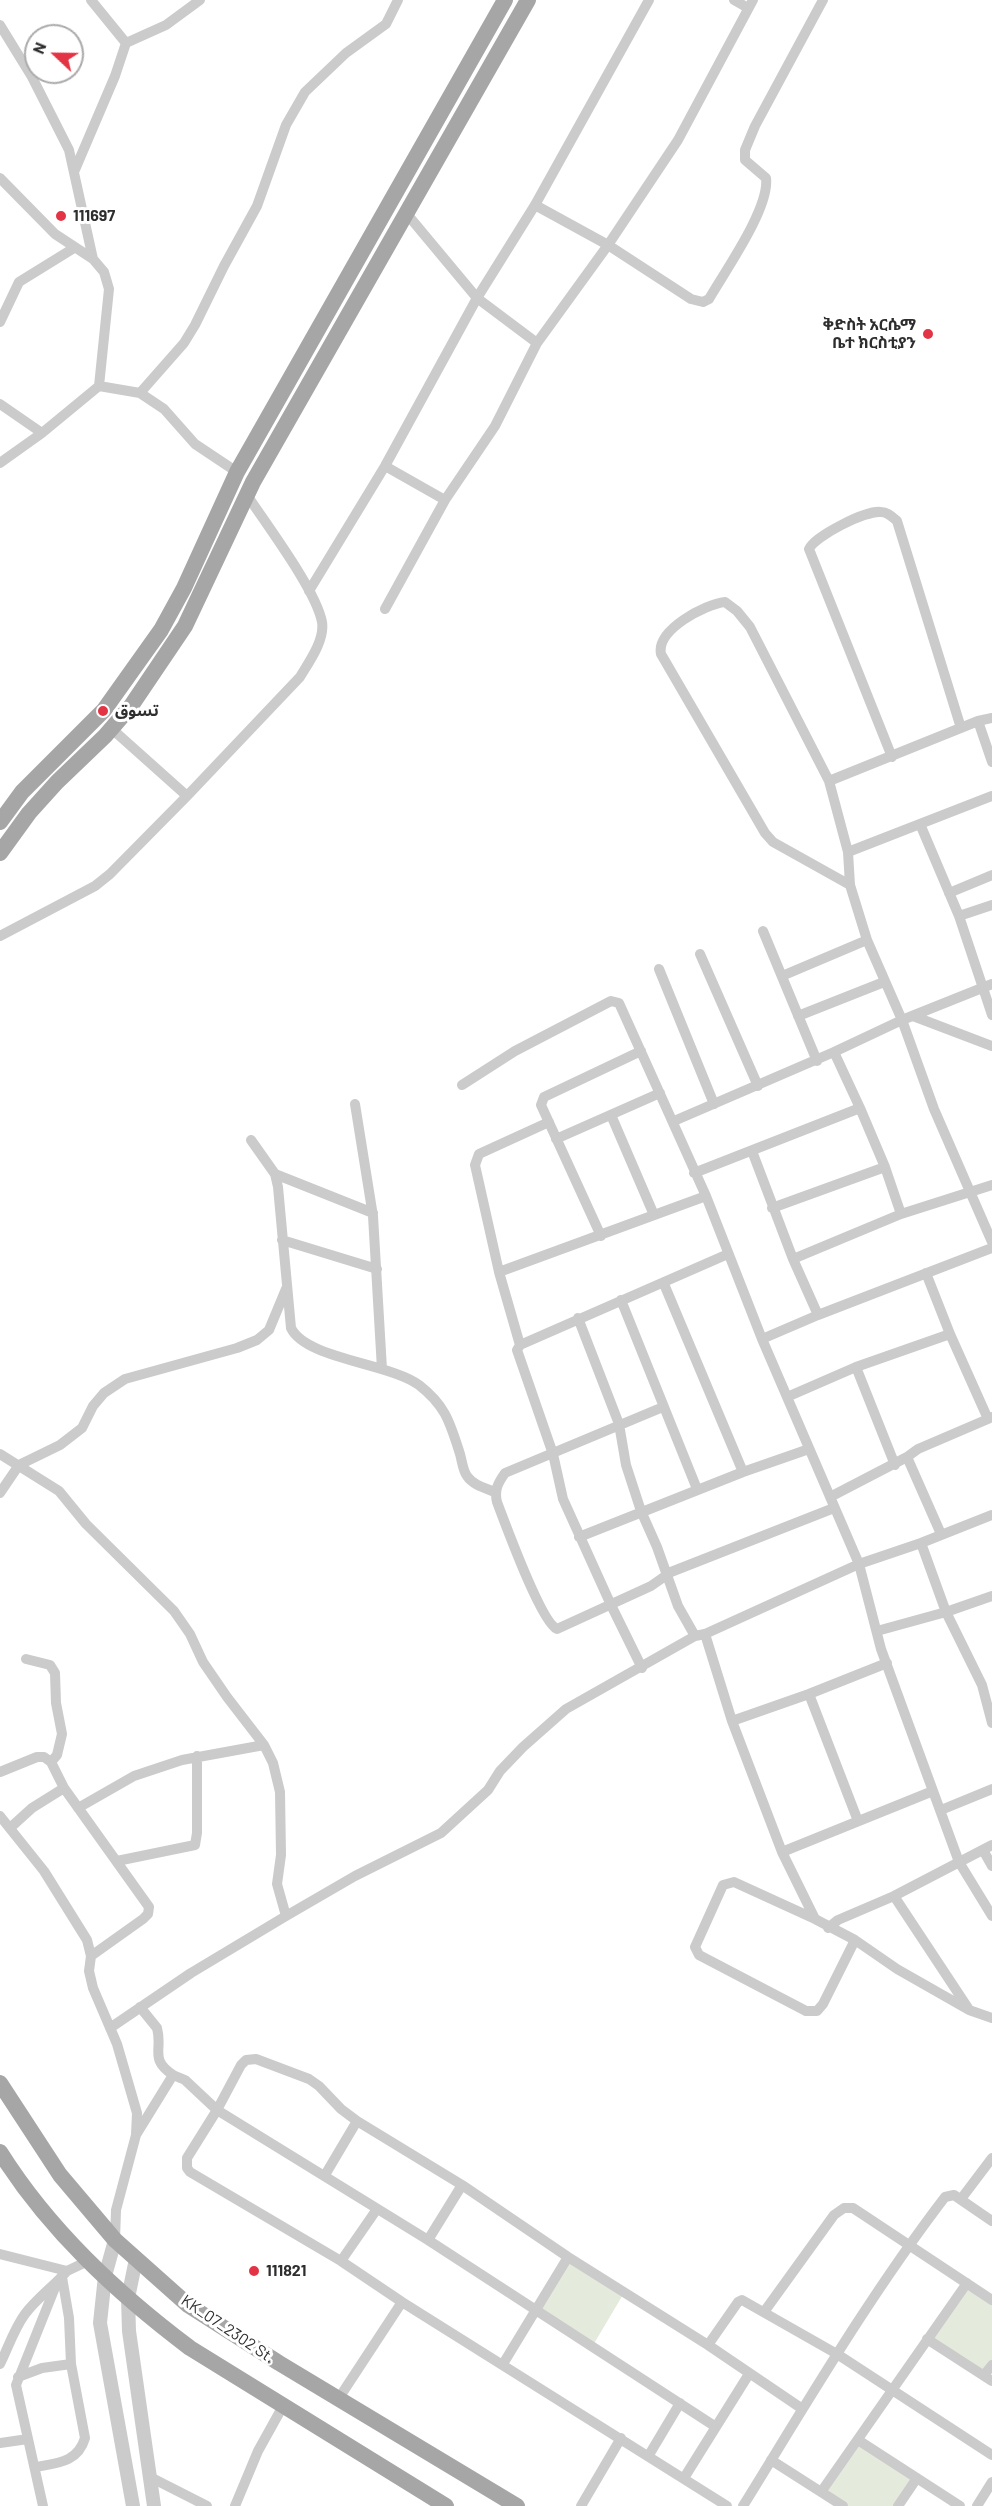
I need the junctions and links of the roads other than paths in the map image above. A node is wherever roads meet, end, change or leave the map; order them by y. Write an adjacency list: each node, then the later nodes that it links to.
1 (91, 0): 11 (street)
2 (200, 0): 11 (street)
3 (398, 0): 23 (street)
4 (505, 0): 28 (main road)
5 (528, 0): 15 (main road)
6 (649, 0): 14 (street)
7 (734, 0): 9 (street)
8 (823, 0): 16 (street)
9 (750, 4): 16 (street)
10 (0, 25): 12 (street)
11 (126, 43): 12 (street)
12 (74, 172): 18 (street)
13 (0, 178): 17 (street)
14 (535, 205): 16 (street); 19 (street)
15 (407, 214): 19 (street); 29 (main road)
16 (608, 245): 21 (street)
17 (74, 248): 18 (street); 20 (street)
18 (93, 259): 22 (street)
19 (477, 298): 21 (street); 27 (street)
20 (0, 322)
21 (537, 343): 30 (street)
22 (99, 387): 23 (street); 25 (street)
23 (140, 393): 28 (street)
24 (0, 404): 25 (street)
25 (42, 433): 26 (street)
26 (0, 463)
27 (385, 466): 30 (street); 31 (street)
28 (237, 472): 42 (main road)
29 (247, 495): 31 (street); 36 (main road)
30 (445, 500): 32 (street)
31 (309, 591): 40 (street)
32 (385, 609)
33 (992, 718): 34 (street)
34 (978, 721): 35 (street); 38 (street)
35 (961, 728): 37 (street); 37 (street)
36 (112, 729): 40 (street); 45 (main road)
37 (892, 757): 39 (street)
38 (992, 762)
39 (829, 781): 44 (street); 47 (street)
40 (187, 796): 52 (street)
41 (992, 796): 43 (street)
42 (0, 822)
43 (920, 824): 44 (street); 48 (street)
44 (848, 852): 47 (street)
45 (0, 853)
46 (992, 874): 48 (street)
47 (850, 885): 53 (street)
48 (949, 893): 50 (street)
49 (992, 905): 50 (street)
50 (959, 916): 58 (street)
51 (763, 931): 56 (street)
52 (0, 936)
53 (867, 940): 56 (street); 57 (street)
54 (700, 954): 67 (street)
55 (659, 969): 70 (street)
56 (782, 976): 60 (street)
57 (884, 982): 60 (street); 61 (street)
58 (988, 986): 59 (street); 61 (street)
59 (992, 1015)
60 (798, 1016): 65 (street)
61 (908, 1018): 62 (street); 64 (street); 82 (street)
62 (992, 1046)
63 (641, 1051): 66 (street); 68 (street); 74 (street)
64 (834, 1052): 65 (street); 71 (street)
65 (817, 1061): 67 (street)
66 (462, 1085)
67 (758, 1086): 70 (street)
68 (660, 1093): 72 (street); 73 (street)
69 (355, 1104): 85 (street)
70 (714, 1104): 73 (street)
71 (860, 1108): 77 (street); 78 (street)
72 (611, 1115): 75 (street); 87 (street)
73 (674, 1121): 79 (street)
74 (549, 1122): 75 (street); 95 (street)
75 (556, 1139): 88 (street)
76 (251, 1140): 80 (street)
77 (752, 1151): 79 (street); 84 (street)
78 (885, 1167): 84 (street); 86 (street)
79 (694, 1173): 83 (street)
80 (275, 1174): 85 (street); 89 (street)
81 (992, 1185): 82 (street)
82 (970, 1192): 86 (street); 90 (street)
83 (706, 1196): 87 (street); 92 (street)
84 (772, 1208): 93 (street)
85 (373, 1213): 94 (street)
86 (902, 1214): 93 (street)
87 (654, 1215): 88 (street)
88 (601, 1236): 95 (street)
89 (282, 1240): 94 (street); 98 (street)
90 (992, 1242)
91 (992, 1248): 96 (street)
92 (728, 1254): 97 (street); 103 (street)
93 (794, 1259): 100 (street)
94 (377, 1269): 106 (street)
95 (499, 1272): 104 (street)
96 (926, 1273): 100 (street); 102 (street)
97 (664, 1284): 99 (street); 117 (street)
98 (286, 1288): 106 (street); 115 (street)
99 (621, 1300): 101 (street); 108 (street)
100 (818, 1315): 103 (street)
101 (578, 1318): 104 (street); 110 (street)
102 (950, 1334): 105 (street); 109 (street)
103 (762, 1339): 107 (street)
104 (520, 1345): 113 (street)
105 (856, 1367): 107 (street); 116 (street)
106 (382, 1369): 119 (street)
107 (787, 1397): 111 (street)
108 (663, 1407): 110 (street); 118 (street)
109 (990, 1418): 114 (street)
110 (619, 1424): 113 (street); 123 (street)
111 (809, 1449): 117 (street); 121 (street)
112 (0, 1454): 115 (street)
113 (554, 1454): 119 (street); 126 (street)
114 (907, 1457): 116 (street); 125 (street)
115 (19, 1465): 120 (street); 142 (street)
116 (895, 1465): 121 (street)
117 (743, 1472): 118 (street)
118 (698, 1490): 123 (street)
119 (495, 1492): 131 (street)
120 (0, 1493)
121 (830, 1497): 122 (street)
122 (834, 1508): 128 (street); 129 (street)
123 (641, 1511): 126 (street); 129 (street)
124 (992, 1515): 125 (street)
125 (941, 1534): 127 (street)
126 (579, 1537): 131 (street)
127 (921, 1544): 128 (street); 132 (street)
128 (859, 1564): 133 (street); 134 (street)
129 (666, 1575): 131 (street); 134 (street)
130 (992, 1596): 132 (street)
131 (611, 1605): 137 (street)
132 (946, 1612): 133 (street); 138 (street)
133 (877, 1631): 136 (street)
134 (700, 1635): 137 (street); 140 (street)
135 (26, 1659): 144 (street)
136 (887, 1663): 139 (street); 148 (street)
137 (642, 1668): 160 (street)
138 (987, 1683): 141 (street)
139 (809, 1694): 140 (street); 152 (street)
140 (732, 1721): 155 (street)
141 (992, 1723)
142 (264, 1745): 143 (street); 160 (street)
143 (197, 1756): 149 (street); 156 (street)
144 (51, 1762): 145 (street); 146 (street)
145 (0, 1772)
146 (64, 1788): 149 (street); 153 (street)
147 (992, 1789): 150 (street)
148 (933, 1791): 150 (street); 152 (street)
149 (78, 1808): 156 (street)
150 (941, 1810): 157 (street)
151 (0, 1816): 153 (street)
152 (858, 1821): 155 (street)
153 (10, 1828): 165 (street)
154 (988, 1848): 157 (street); 158 (street)
155 (782, 1852): 162 (street)
156 (117, 1862): 165 (street)
157 (959, 1862): 159 (street); 161 (street)
158 (992, 1866)
159 (894, 1896): 163 (street); 167 (street)
160 (286, 1916): 166 (street)
161 (992, 1916)
162 (815, 1919): 163 (street); 164 (street)
163 (828, 1928): 164 (street)
164 (855, 1941): 167 (street)
165 (91, 1956): 169 (street)
166 (141, 2007): 169 (street); 170 (street)
167 (969, 2010): 168 (street)
168 (992, 2018)
169 (110, 2028): 174 (street)
170 (173, 2075): 172 (street); 174 (street)
171 (0, 2084): 182 (main road, KK_07_2302 St.)
172 (217, 2110): 173 (street); 177 (street); 189 (street)
173 (357, 2121): 177 (street); 178 (street)
174 (136, 2136): 182 (street)
175 (0, 2152): 188 (main road)
176 (992, 2158): 179 (street)
177 (325, 2175): 180 (street)
178 (462, 2185): 183 (street); 186 (street)
179 (961, 2199): 181 (street); 184 (street)
180 (377, 2209): 183 (street); 189 (street)
181 (992, 2221)
182 (115, 2240): 187 (main road, KK_07_2302 St.); 190 (street)
183 (428, 2240): 196 (street)
184 (909, 2244): 192 (street); 197 (street); 200 (street)
185 (0, 2254): 191 (street)
186 (568, 2257): 196 (street); 199 (street)
187 (136, 2259): 193 (street); 209 (main road, KK_07_2302 St.)
188 (88, 2261): 190 (main road); 191 (street)
189 (340, 2261): 195 (street)
190 (105, 2276): 193 (main road); 228 (street)
191 (62, 2278): 201 (street); 202 (street); 206 (street)
192 (967, 2283): 194 (street); 198 (street)
193 (128, 2298): 211 (main road); 222 (street)
194 (992, 2300)
195 (402, 2302): 203 (street); 209 (street)
196 (535, 2310): 203 (street); 210 (street)
197 (764, 2312): 199 (street); 200 (street)
198 (927, 2339): 207 (street); 208 (street)
199 (708, 2345): 205 (street)
200 (837, 2354): 208 (street); 212 (street)
201 (0, 2364)
202 (71, 2364): 206 (street); 221 (street)
203 (502, 2364): 214 (street)
204 (992, 2365): 207 (street)
205 (749, 2374): 212 (street); 213 (street)
206 (18, 2377): 215 (street)
207 (988, 2378)
208 (892, 2389): 216 (street); 218 (street)
209 (339, 2398): 233 (main road, KK_07_2302 St.)
210 (680, 2403): 213 (street); 219 (street)
211 (283, 2406): 231 (street); 232 (main road)
212 (801, 2408): 220 (street)
213 (716, 2427): 223 (street)
214 (621, 2438): 219 (street); 234 (street)
215 (28, 2439): 217 (street); 221 (street)
216 (858, 2440): 224 (street); 226 (street)
217 (0, 2443)
218 (992, 2455)
219 (649, 2456): 223 (street)
220 (771, 2460): 226 (street); 236 (street)
221 (36, 2467): 227 (street)
222 (148, 2476): 229 (street); 230 (street)
223 (684, 2478): 235 (street)
224 (917, 2478): 238 (street); 239 (street)
225 (992, 2482): 240 (street)
226 (821, 2492): 237 (street)
227 (44, 2506)
228 (133, 2506)
229 (154, 2506)
230 (207, 2506)
231 (235, 2506)
232 (446, 2506)
233 (517, 2506)
234 (581, 2506)
235 (727, 2506)
236 (743, 2506)
237 (843, 2506)
238 (898, 2506)
239 (960, 2506)
240 (976, 2506)

